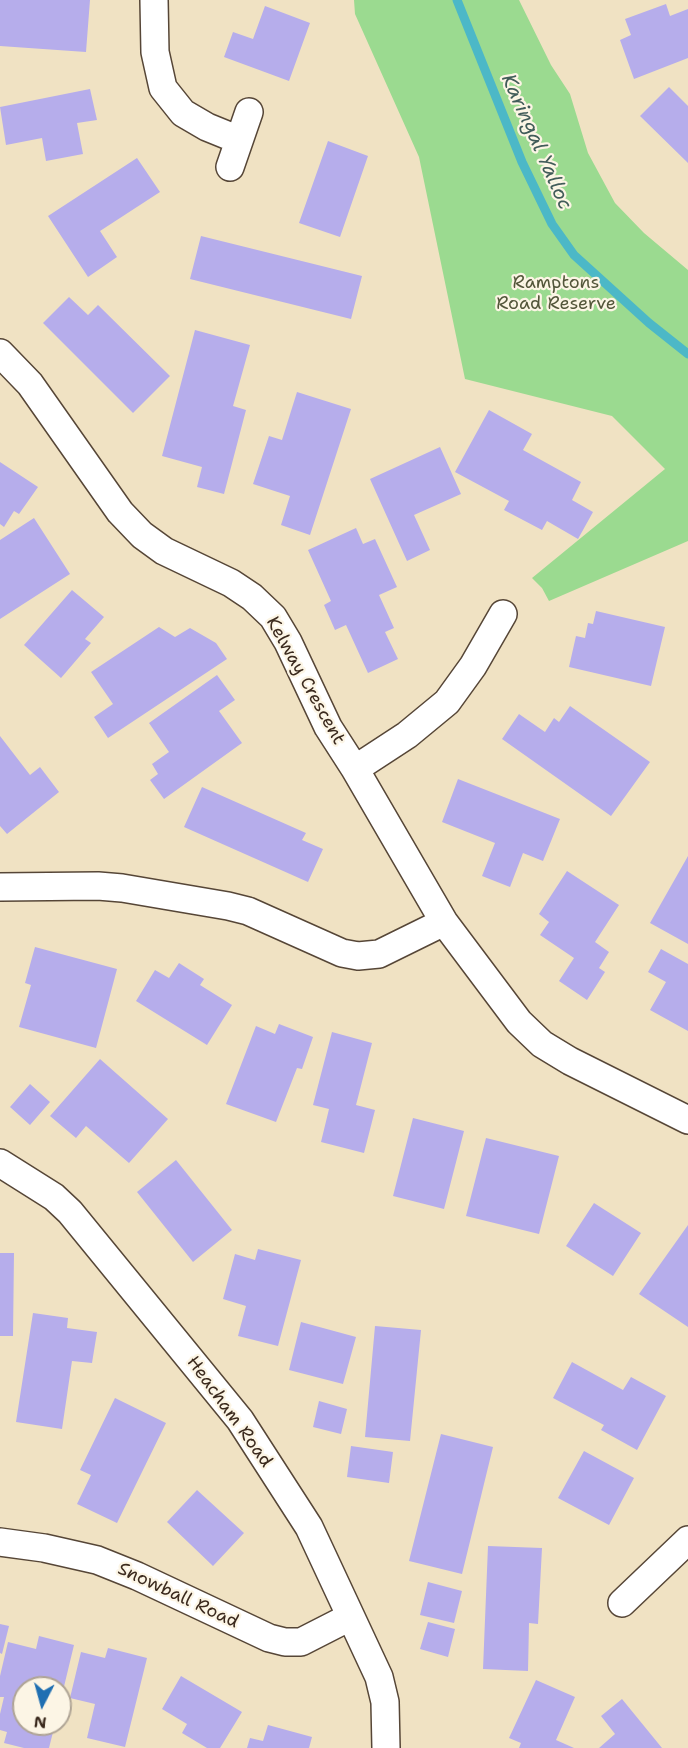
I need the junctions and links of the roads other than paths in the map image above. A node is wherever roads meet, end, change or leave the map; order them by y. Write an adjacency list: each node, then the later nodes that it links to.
1 (153, 0): 3 (street)
2 (249, 112): 3 (street)
3 (239, 140): 4 (street)
4 (230, 167)
5 (0, 353): 7 (street, Kelway Crescent)
6 (503, 614): 7 (street)
7 (355, 769): 9 (street, Kelway Crescent)
8 (0, 888): 9 (street)
9 (444, 922): 10 (street, Kelway Crescent)
10 (688, 1120)
11 (0, 1163): 15 (street, Heacham Road)
12 (688, 1540): 14 (street)
13 (0, 1542): 15 (street, Snowball Road)
14 (622, 1603)
15 (350, 1617): 16 (street, Heacham Road)
16 (386, 1748)

